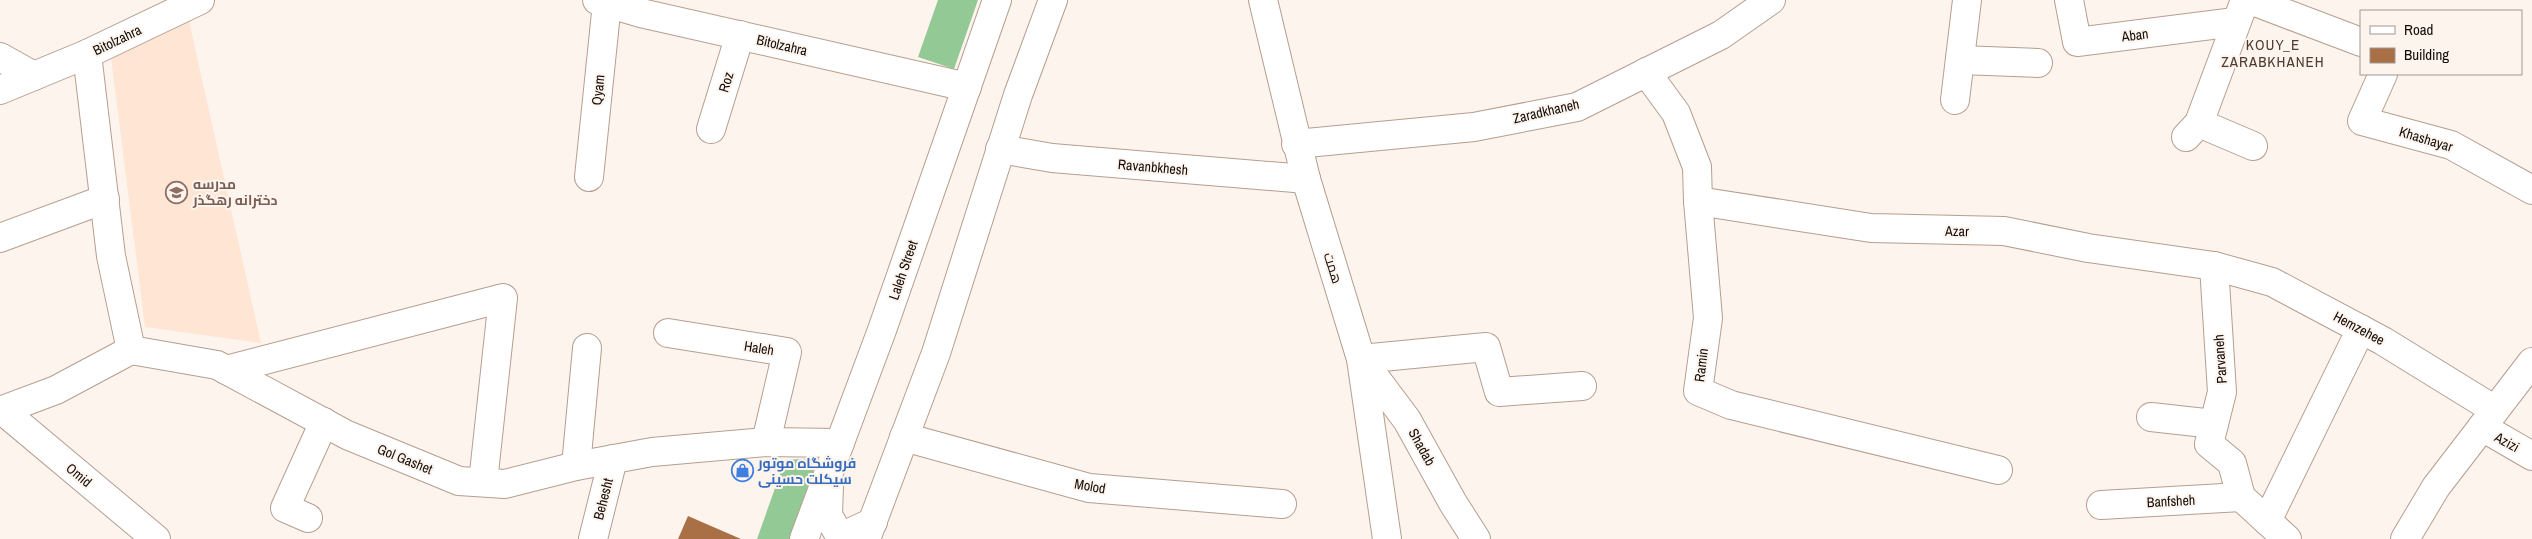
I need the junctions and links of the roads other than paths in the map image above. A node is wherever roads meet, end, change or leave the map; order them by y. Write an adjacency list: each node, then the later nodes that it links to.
1 (200, 0): 12 (street, Bitolzahra)
2 (997, 0): 19 (street, Laleh Street)
3 (1053, 0): 25 (street)
4 (1263, 0): 23 (street, همت)
5 (1771, 0): 16 (street, Zaradkhaneh)
6 (1967, 0): 14 (street)
7 (2069, 0): 9 (street, Aban)
8 (602, 1): 10 (street, Bitolzahra); 26 (street, Qyam)
9 (2243, 7): 11 (street); 24 (street)
10 (740, 35): 19 (street, Bitolzahra); 22 (street, Roz)
11 (2360, 42)
12 (87, 54): 18 (street, Bitolzahra); 29 (street)
13 (0, 58): 18 (street)
14 (1960, 60): 15 (street); 21 (street)
15 (2038, 63)
16 (1646, 72): 23 (street, Zaradkhaneh); 30 (street, Ramin)
17 (2383, 75): 28 (street, Khashayar)
18 (34, 76): 20 (street, Bitolzahra)
19 (967, 87): 48 (street, Laleh Street)
20 (0, 90)
21 (1955, 100)
22 (711, 129)
23 (1296, 144): 27 (street, همت)
24 (2253, 146)
25 (1000, 149): 27 (street, Ravanbkhesh); 46 (street)
26 (589, 177)
27 (1306, 179): 37 (street, همت)
28 (2532, 190)
29 (104, 200): 31 (street); 36 (street)
30 (1698, 202): 32 (street, Azar); 52 (street, Ramin)
31 (0, 238)
32 (2214, 266): 33 (street, Hemzehee); 45 (street, Parvaneh)
33 (2361, 329): 43 (street, Hemzehee); 58 (street)
34 (668, 334): 47 (street, Haleh)
35 (586, 348): 51 (street)
36 (131, 350): 39 (street, Gol Gashet); 41 (street)
37 (1361, 359): 40 (street); 63 (street, همت); 64 (street, Shadab)
38 (2532, 362): 43 (street)
39 (226, 370): 44 (street, Gol Gashet); 53 (street)
40 (1582, 386)
41 (1, 411): 60 (street, Omid)
42 (2151, 417): 45 (street)
43 (2488, 419): 49 (street, Azizi); 66 (street)
44 (324, 422): 53 (street, Gol Gashet); 57 (street)
45 (2214, 424): 54 (street, Parvaneh)
46 (904, 437): 55 (street, Molod); 59 (street)
47 (766, 442): 48 (street, Gol Gashet); 50 (street, Gol Gashet)
48 (837, 451): 59 (street); 62 (street, Laleh Street)
49 (2532, 456)
50 (613, 459): 51 (street, Gol Gashet); 61 (street, Behesht)
51 (576, 466): 53 (street, Gol Gashet)
52 (1998, 470)
53 (483, 482)
54 (2241, 497): 56 (street, Banfsheh); 58 (street)
55 (1282, 504)
56 (2101, 505)
57 (308, 518)
58 (2267, 521): 65 (street)
59 (869, 531)
60 (156, 539)
61 (593, 539)
62 (804, 539)
63 (1387, 539)
64 (1476, 539)
65 (2287, 539)
66 (2405, 539)

